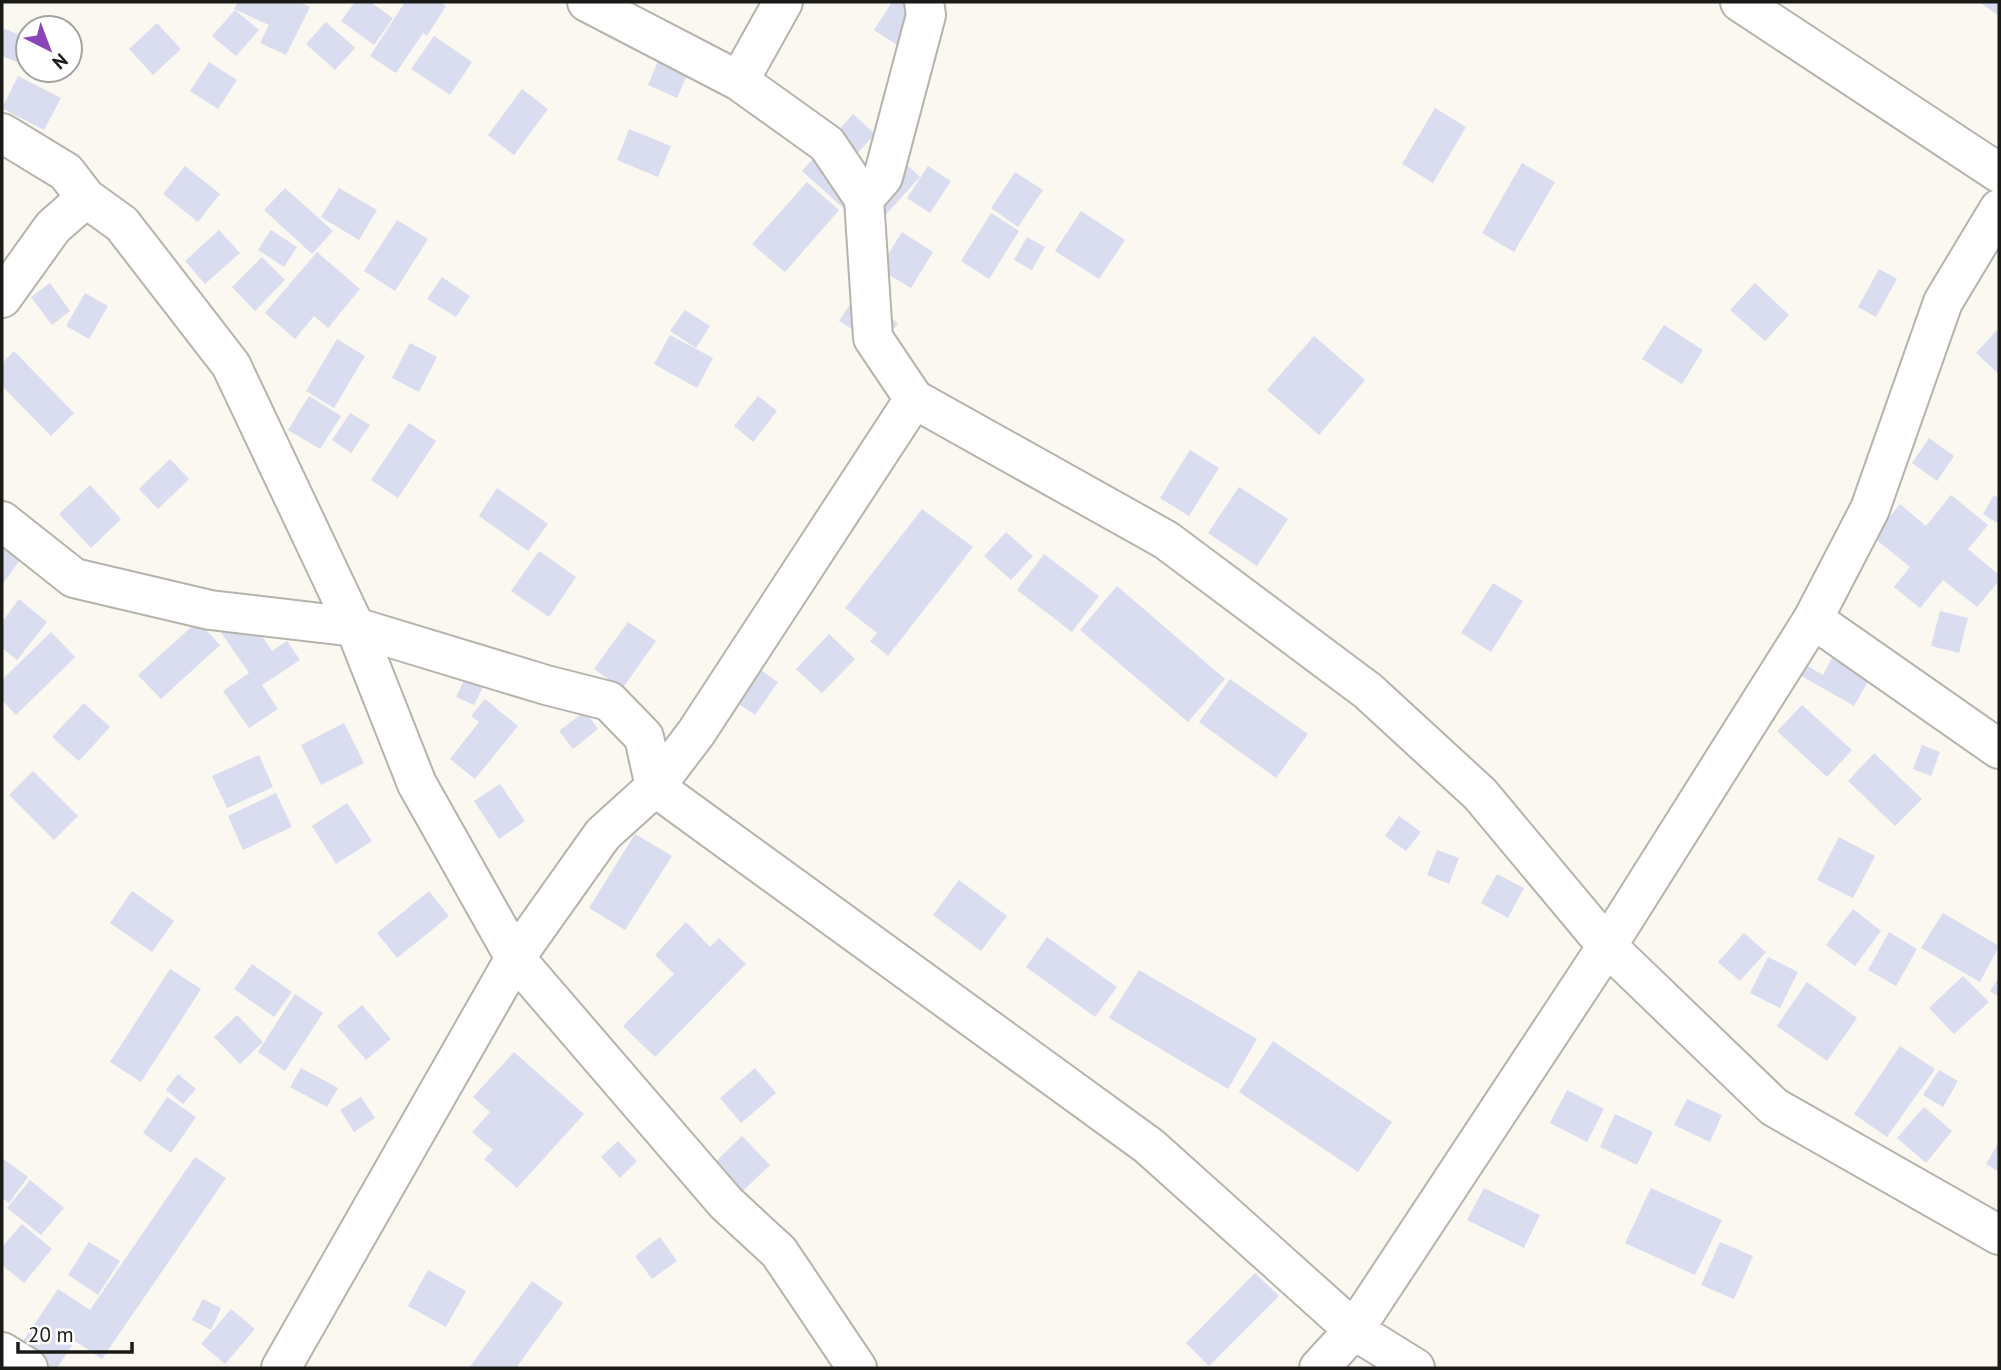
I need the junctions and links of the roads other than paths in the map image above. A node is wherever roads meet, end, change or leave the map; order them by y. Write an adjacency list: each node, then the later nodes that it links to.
1 (587, 2): 5 (street)
2 (783, 2): 5 (street)
3 (925, 2): 9 (street)
4 (1740, 2): 7 (street)
5 (739, 81): 9 (street)
6 (2, 133): 8 (street)
7 (1999, 173)
8 (86, 198): 11 (street); 15 (street)
9 (863, 200): 12 (street)
10 (1999, 209): 14 (street)
11 (2, 298)
12 (914, 398): 17 (street); 18 (street)
13 (2, 522): 15 (street)
14 (1813, 619): 16 (street); 18 (street)
15 (355, 627): 17 (street); 19 (street)
16 (1999, 749)
17 (655, 787): 19 (street); 21 (street)
18 (1607, 946): 20 (street); 21 (street)
19 (515, 958): 24 (street); 25 (street)
20 (1999, 1235)
21 (1354, 1330): 26 (street); 27 (street)
22 (2, 1352): 23 (street)
23 (28, 1368)
24 (281, 1368)
25 (857, 1368)
26 (1319, 1368)
27 (1415, 1368)

